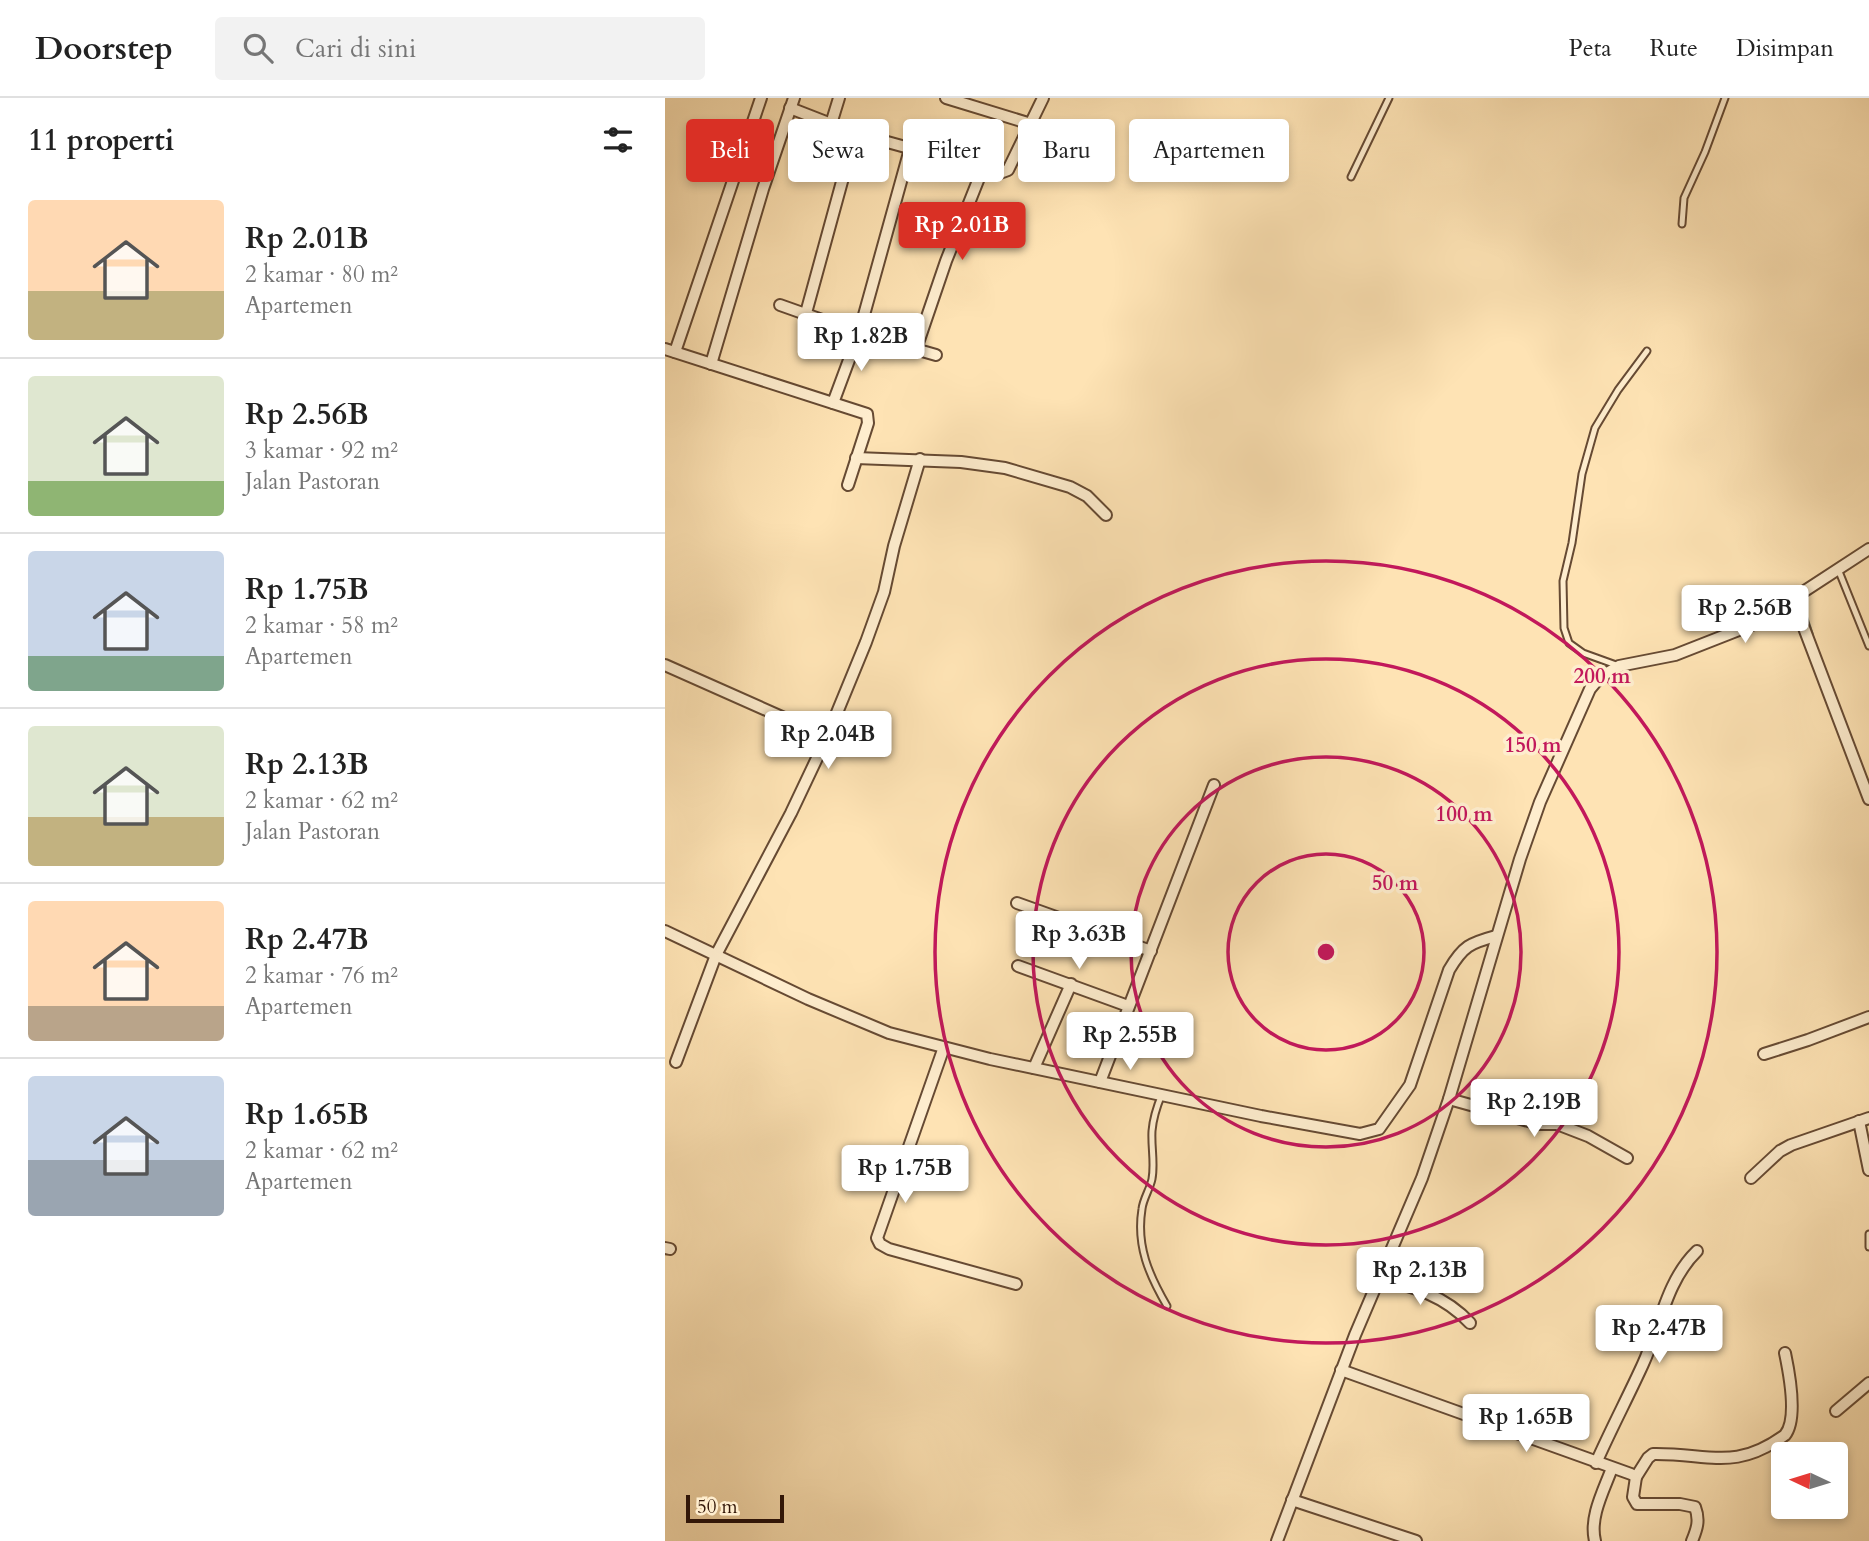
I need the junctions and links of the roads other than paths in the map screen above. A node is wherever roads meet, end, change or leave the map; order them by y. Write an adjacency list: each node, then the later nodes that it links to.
1 (761, 98): 23 (street)
2 (839, 98): 9 (street)
3 (946, 98): 11 (street)
4 (1043, 98): 10 (street)
5 (1389, 98): 15 (lane)
6 (1725, 98): 18 (lane)
7 (792, 103): 8 (street); 26 (street)
8 (822, 119)
9 (832, 119)
10 (1033, 119)
11 (1018, 120)
12 (1018, 150): 13 (street)
13 (1004, 172)
14 (903, 174): 21 (street)
15 (1351, 177)
16 (842, 182): 20 (street)
17 (977, 182): 22 (street)
18 (1682, 225)
19 (780, 304): 20 (street)
20 (806, 313): 21 (street)
21 (859, 332): 22 (street); 27 (street)
22 (916, 349): 25 (street)
23 (670, 351): 26 (street)
24 (1647, 351): 37 (lane)
25 (936, 355)
26 (711, 364): 27 (street)
27 (833, 404): 28 (street)
28 (856, 458): 29 (street); 30 (street)
29 (920, 459): 31 (street); 38 (street)
30 (848, 485)
31 (1106, 515)
32 (1869, 549): 33 (street)
33 (1838, 569): 34 (street); 35 (lane)
34 (1793, 599): 37 (street); 40 (street)
35 (1869, 646)
36 (665, 665): 38 (street)
37 (1619, 666): 43 (street)
38 (827, 737): 45 (street)
39 (1214, 785): 44 (street)
40 (1869, 799)
41 (1017, 903): 44 (street)
42 (665, 930): 45 (street)
43 (1496, 936): 55 (street); 56 (street)
44 (1151, 951): 48 (street)
45 (716, 956): 50 (street); 52 (street)
46 (1018, 966): 47 (street)
47 (1071, 984): 48 (street); 53 (street)
48 (1128, 1006): 54 (street)
49 (1869, 1017): 51 (street)
50 (944, 1047): 53 (street); 65 (street)
51 (1764, 1054)
52 (676, 1062)
53 (1034, 1068): 54 (street)
54 (1100, 1082): 55 (street)
55 (1162, 1094): 66 (lane)
56 (1449, 1099): 58 (street); 64 (street)
57 (1864, 1119): 59 (street); 60 (street)
58 (1627, 1158)
59 (1869, 1170)
60 (1751, 1178)
61 (1869, 1234): 62 (lane)
62 (1869, 1247)
63 (1697, 1251): 72 (street)
64 (1379, 1279): 67 (street); 69 (street)
65 (1016, 1284)
66 (1167, 1306)
67 (1470, 1324)
68 (1785, 1353): 74 (street)
69 (1342, 1370): 72 (street); 75 (street)
70 (1869, 1383): 71 (street)
71 (1836, 1411)
72 (1596, 1463): 73 (street)
73 (1612, 1468): 74 (street); 78 (street)
74 (1636, 1477): 79 (street)
75 (1292, 1500): 76 (street); 77 (street)
76 (1277, 1541)
77 (1416, 1541)
78 (1595, 1541)
79 (1692, 1541)

